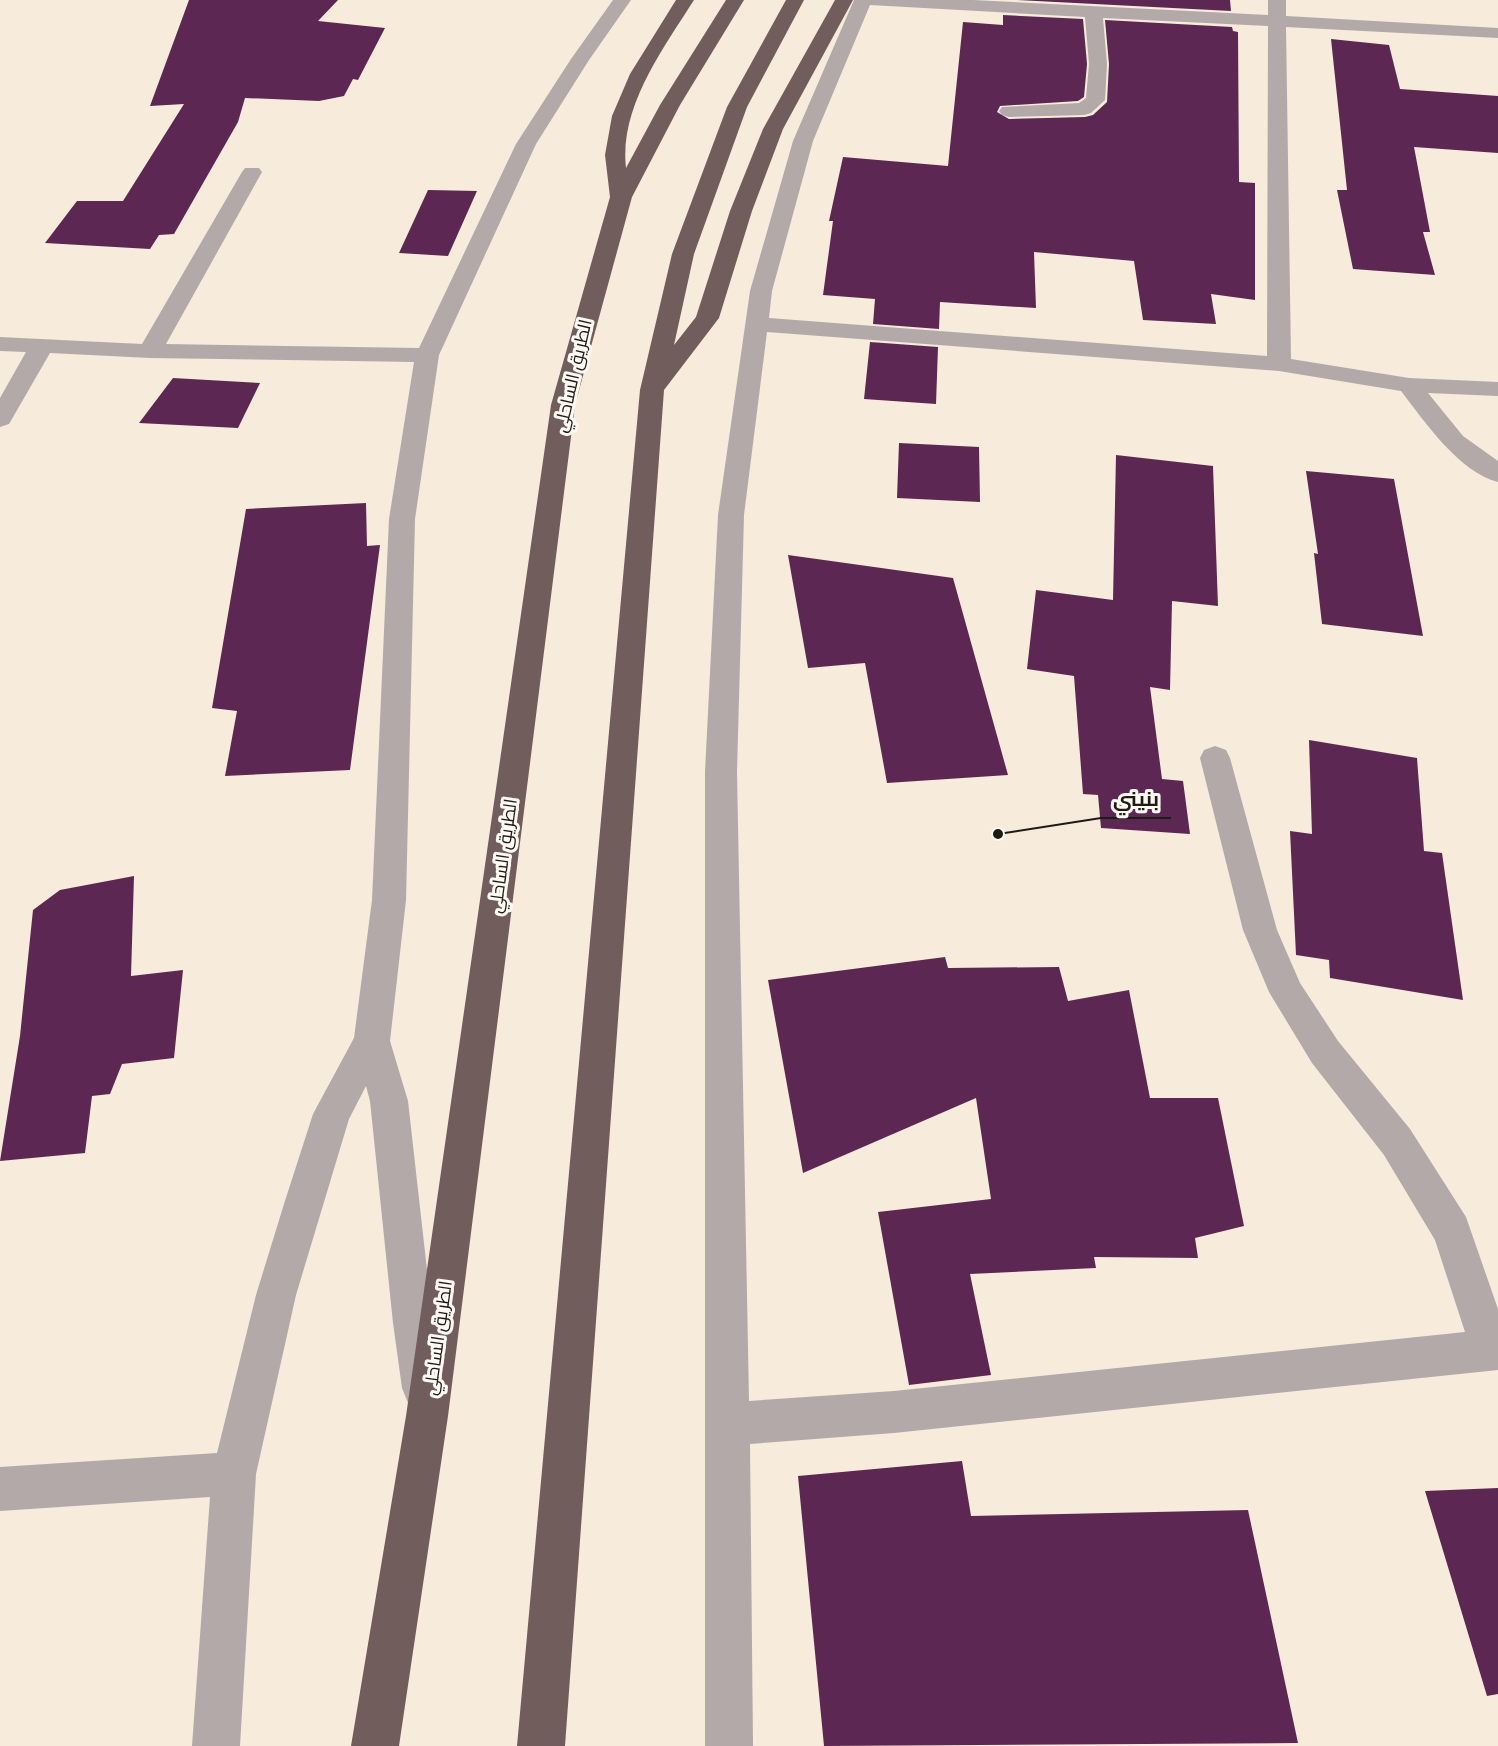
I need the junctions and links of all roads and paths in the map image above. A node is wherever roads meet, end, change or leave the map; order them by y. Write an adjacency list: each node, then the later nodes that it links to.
1 (622, 0): 18 (street)
2 (686, 0): 13 (highway)
3 (735, 0): 13 (highway, الطريق الساحلي)
4 (795, 0): 22 (highway)
5 (844, 0): 22 (highway)
6 (863, 0): 14 (street)
7 (873, 0): 9 (street)
8 (1277, 10): 9 (street); 10 (street); 19 (street)
9 (1094, 12): 11 (street)
10 (1498, 33)
11 (1009, 111)
12 (252, 172): 17 (street)
13 (621, 197): 28 (highway, الطريق الساحلي)
14 (758, 324): 19 (street); 29 (street)
15 (0, 344): 16 (street)
16 (42, 346): 17 (street); 23 (street)
17 (150, 351): 18 (street)
18 (427, 355): 26 (street)
19 (1279, 364): 20 (street)
20 (1409, 385): 21 (street); 24 (street)
21 (1498, 389)
22 (652, 390): 34 (highway)
23 (0, 419)
24 (1498, 474)
25 (1215, 758): 27 (street)
26 (372, 1041): 28 (street); 30 (street)
27 (1495, 1349): 29 (street)
28 (427, 1416): 33 (highway, الطريق الساحلي)
29 (728, 1424): 35 (street)
30 (234, 1474): 31 (street); 32 (street)
31 (0, 1489)
32 (216, 1746)
33 (375, 1746)
34 (541, 1746)
35 (729, 1746)

